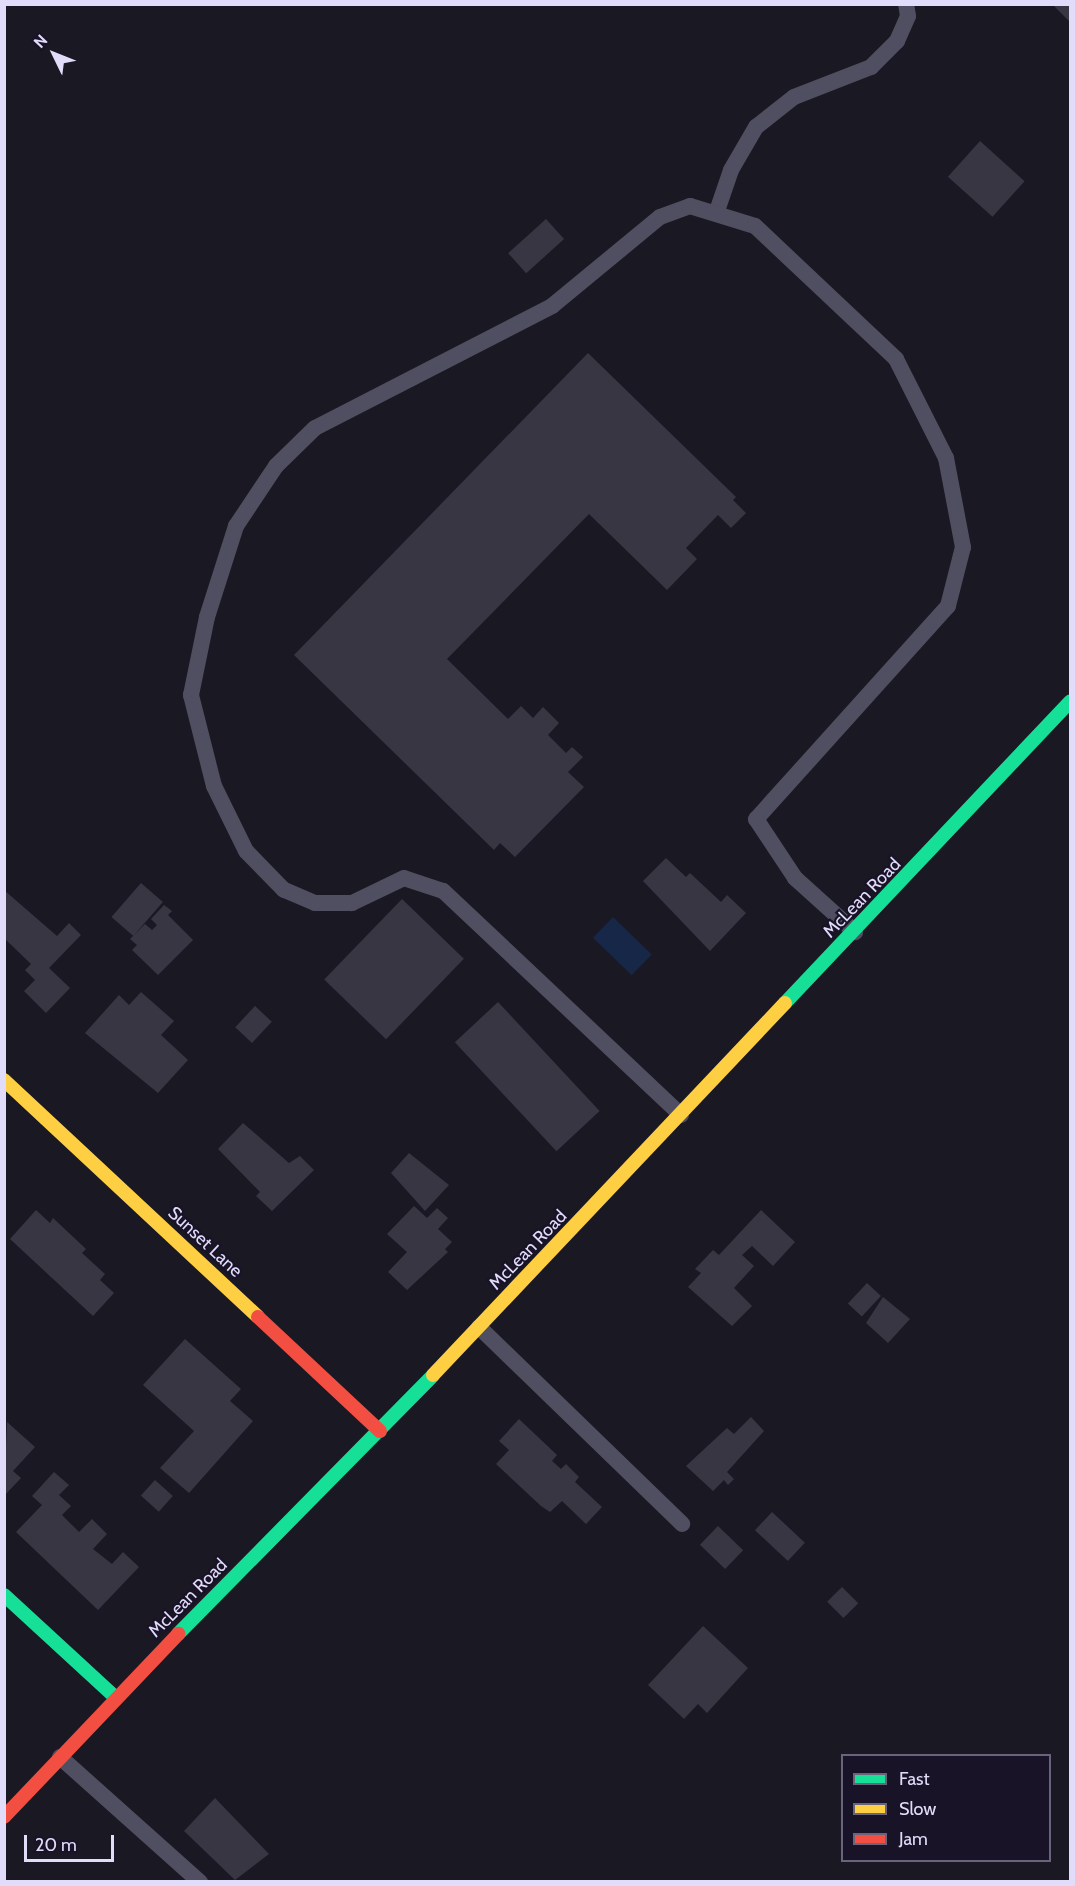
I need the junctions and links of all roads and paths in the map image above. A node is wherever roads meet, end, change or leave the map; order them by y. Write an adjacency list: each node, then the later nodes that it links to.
1 (906, 4): 2 (lane)
2 (717, 211): 4 (lane); 6 (lane)
3 (1071, 702): 4 (street, McLean Road)
4 (855, 932): 6 (street, McLean Road)
5 (4, 1080): 8 (street, Sunset Lane)
6 (681, 1115): 7 (street, McLean Road)
7 (479, 1327): 8 (street, McLean Road); 9 (lane)
8 (380, 1431): 11 (street, McLean Road)
9 (682, 1524)
10 (4, 1595): 11 (street)
11 (115, 1697): 12 (street, McLean Road)
12 (60, 1757): 13 (street, McLean Road); 14 (lane)
13 (4, 1817)
14 (200, 1881)

